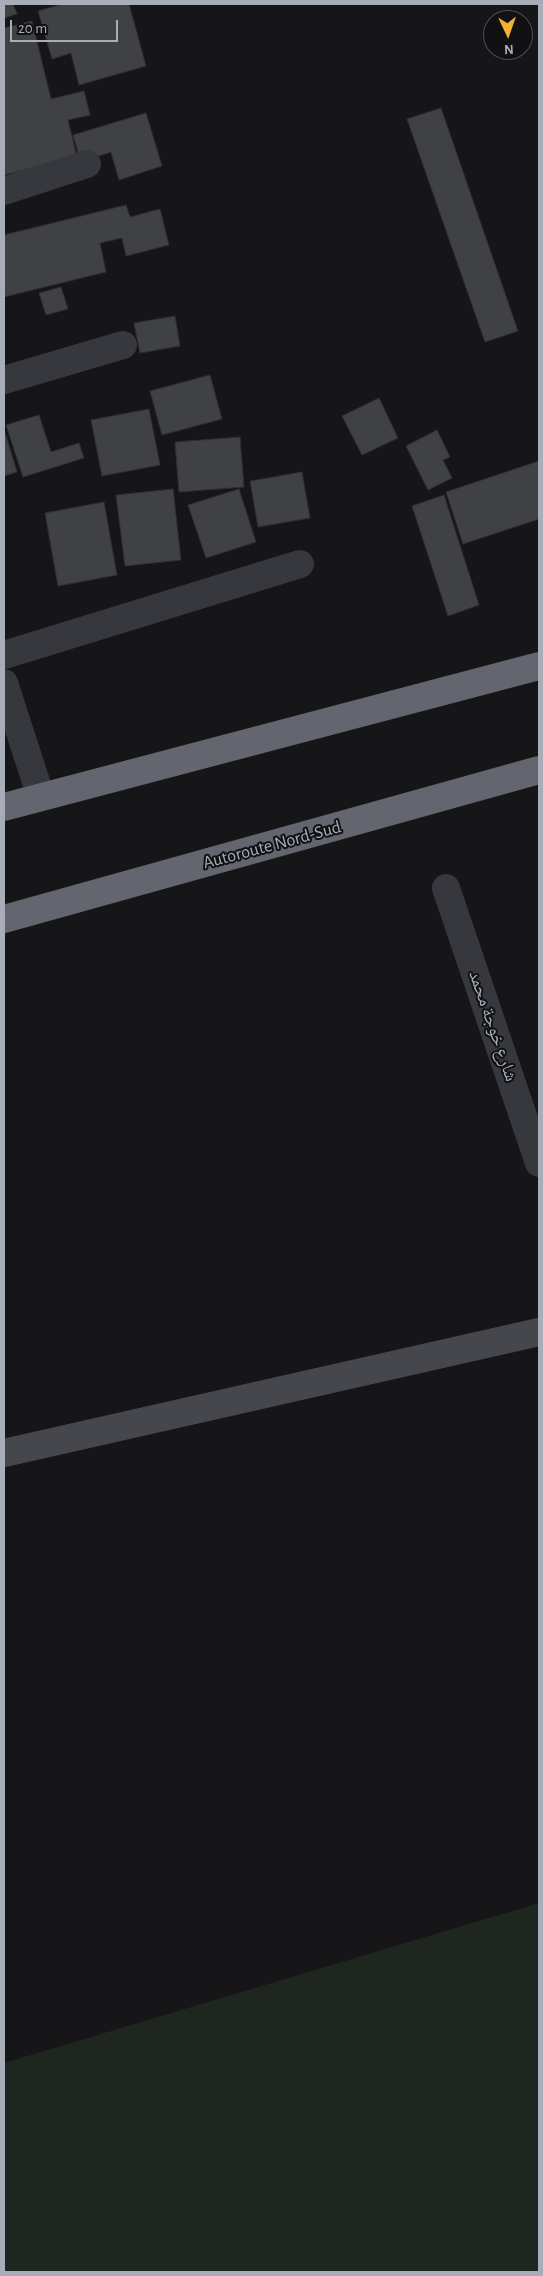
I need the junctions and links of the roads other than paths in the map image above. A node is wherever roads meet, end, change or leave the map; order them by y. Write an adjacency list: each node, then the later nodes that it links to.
1 (87, 164): 2 (street)
2 (4, 191)
3 (123, 345): 4 (street)
4 (4, 380)
5 (300, 564): 6 (street)
6 (4, 655)
7 (539, 666): 12 (highway)
8 (4, 683): 12 (street)
9 (539, 770): 10 (highway, Autoroute Nord-Sud)
10 (488, 785): 11 (highway); 15 (highway, Autoroute Nord-Sud)
11 (539, 786)
12 (41, 797): 13 (highway)
13 (4, 807)
14 (446, 888): 16 (street, شارع خوجة محمد)
15 (4, 919)
16 (539, 1163)
17 (539, 1332): 18 (main road)
18 (4, 1453)

